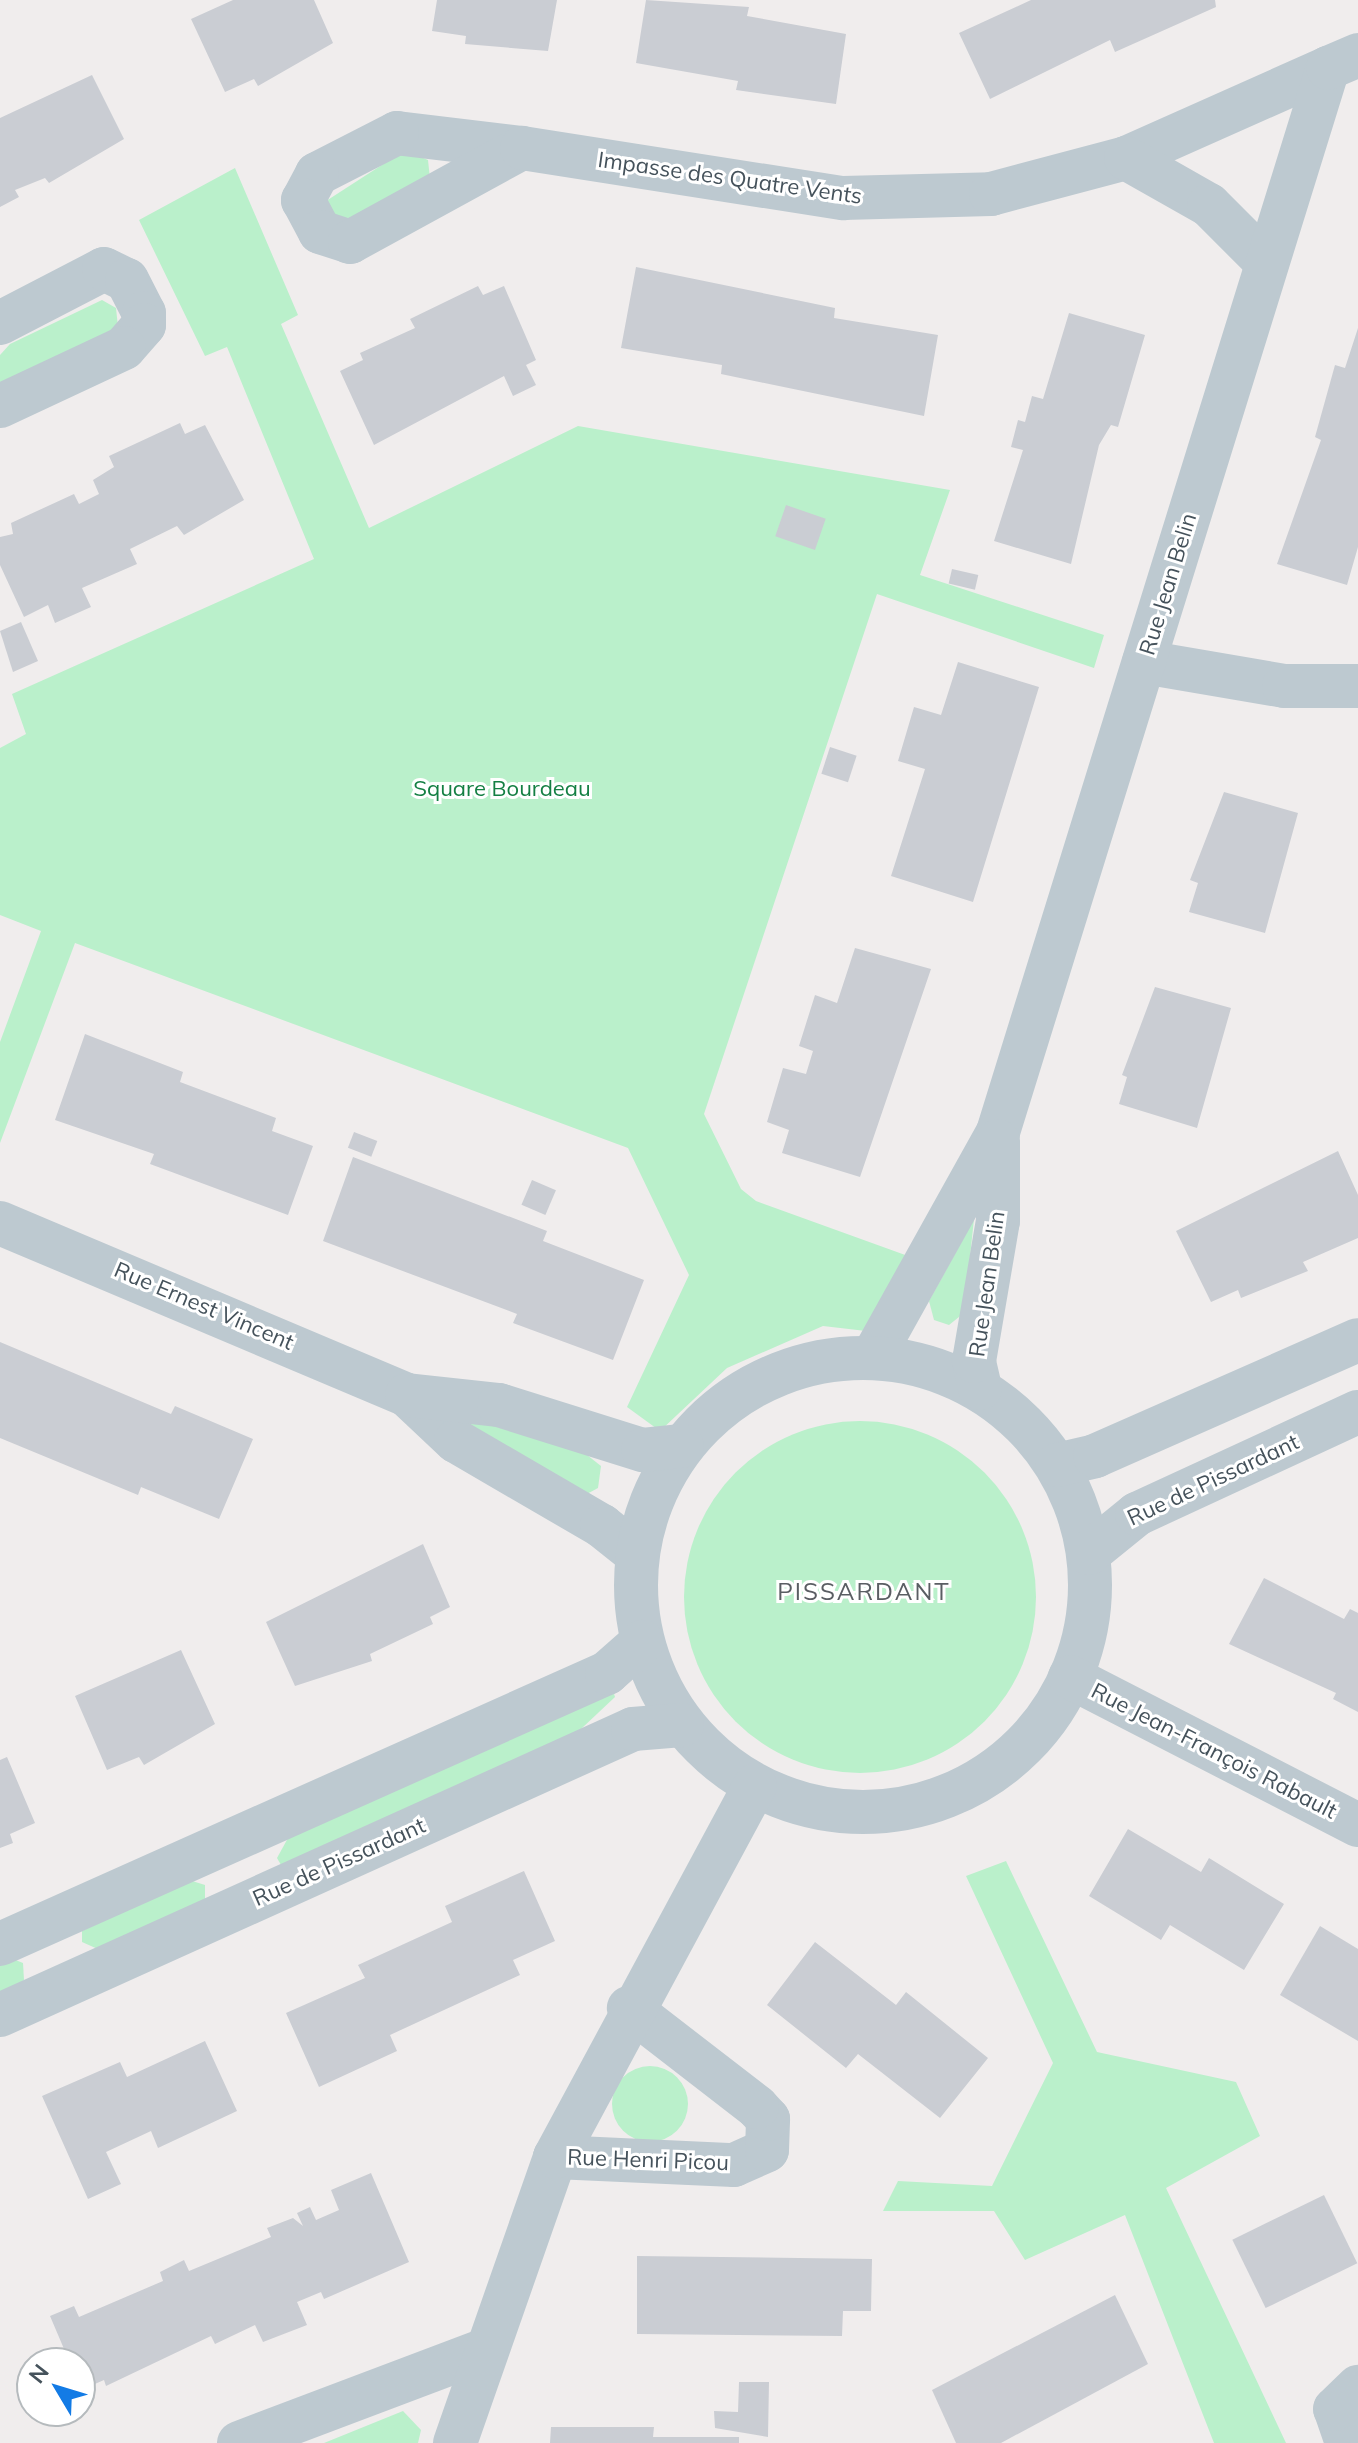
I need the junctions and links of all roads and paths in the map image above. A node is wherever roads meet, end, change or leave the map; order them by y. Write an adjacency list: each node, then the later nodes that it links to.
1 (1343, 62): 3 (street, Impasse des Quatre Vents); 4 (street, Rue Jean Belin)
2 (522, 148): 3 (street, Impasse des Quatre Vents)
3 (1126, 158): 4 (street)
4 (1267, 263): 7 (street, Rue Jean Belin)
5 (0, 323): 6 (street)
6 (0, 406)
7 (1144, 662): 8 (street); 9 (street, Rue Jean Belin)
8 (1358, 686)
9 (998, 1132): 12 (street, Rue Jean Belin); 14 (street, Rue Jean Belin)
10 (0, 1223): 15 (street, Rue Ernest Vincent)
11 (1358, 1340): 13 (street)
12 (874, 1355): 14 (street); 17 (street)
13 (1318, 1358): 16 (street, Rue de Pissardant); 18 (street)
14 (980, 1388): 18 (street)
15 (407, 1395): 17 (street, Rue Ernest Vincent); 20 (street, Rue Ernest Vincent)
16 (1352, 1415): 19 (street, Rue de Pissardant)
17 (682, 1446): 20 (street)
18 (1057, 1465): 19 (street)
19 (1089, 1553): 22 (street)
20 (637, 1554): 21 (street)
21 (642, 1642): 23 (street); 26 (street)
22 (1070, 1677): 24 (street); 25 (street, Rue Jean-François Rabault)
23 (682, 1725): 24 (street); 28 (street, Rue de Pissardant)
24 (755, 1785): 27 (street, Rue Henri Picou)
25 (1358, 1825)
26 (0, 1944)
27 (629, 2008): 29 (street, Rue Henri Picou); 29 (street, Rue Henri Picou)
28 (0, 2015)
29 (555, 2157): 30 (street, Rue Henri Picou)
30 (482, 2351): 32 (street); 33 (street, Rue Henri Picou)
31 (1358, 2387): 34 (street)
32 (239, 2443)
33 (455, 2443)
34 (1347, 2443)

